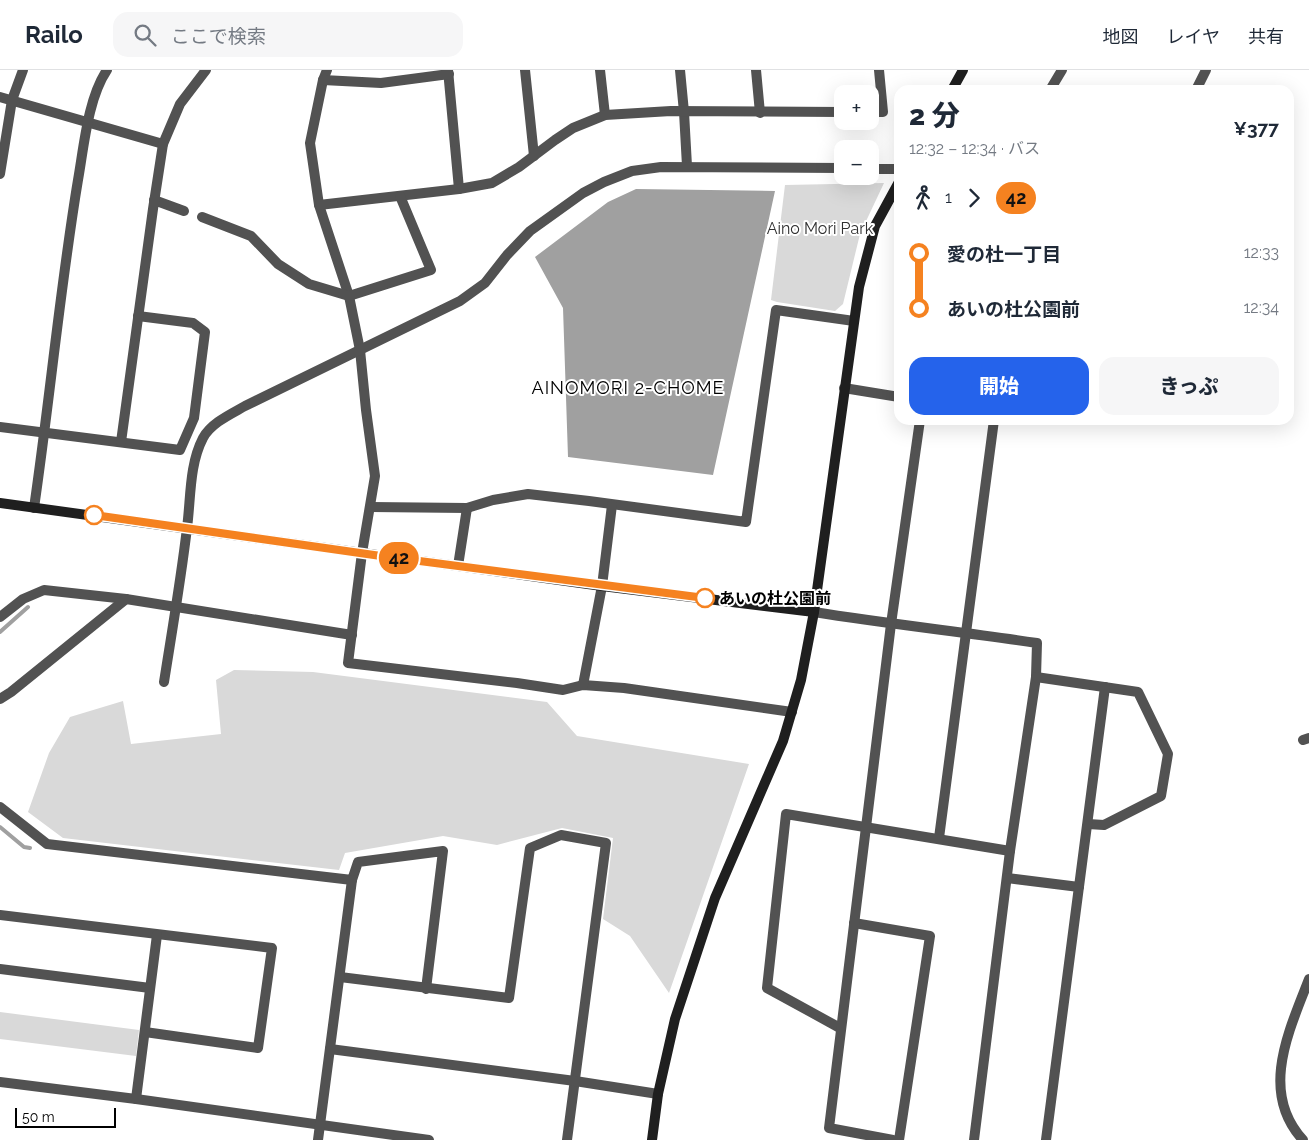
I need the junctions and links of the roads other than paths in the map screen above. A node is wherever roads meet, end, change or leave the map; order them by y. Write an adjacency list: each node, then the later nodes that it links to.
1 (23, 70): 19 (street)
2 (107, 70): 25 (street)
3 (206, 70): 26 (street)
4 (327, 70): 14 (street)
5 (525, 70): 27 (street)
6 (600, 70): 24 (street)
7 (680, 70): 20 (street)
8 (756, 70): 21 (street)
9 (879, 70): 23 (street)
10 (963, 70): 15 (street)
11 (1062, 70): 16 (street)
12 (1206, 70): 17 (street)
13 (448, 72): 14 (street); 33 (street)
14 (323, 80): 37 (street)
15 (955, 85)
16 (1053, 85)
17 (1198, 85)
18 (0, 97): 19 (street)
19 (12, 100): 25 (street); 32 (street)
20 (684, 112): 21 (street); 24 (street); 28 (street)
21 (760, 112): 22 (street)
22 (834, 112)
23 (879, 112)
24 (605, 116): 27 (street)
25 (88, 121): 26 (street); 49 (street)
26 (163, 144): 36 (street)
27 (534, 156): 33 (street)
28 (687, 166): 29 (street); 43 (street)
29 (834, 168)
30 (879, 168): 31 (street)
31 (894, 169)
32 (0, 174)
33 (458, 190): 35 (street)
34 (894, 191): 42 (street)
35 (400, 196): 37 (street); 40 (street)
36 (154, 200): 38 (street); 41 (street)
37 (319, 205): 40 (street)
38 (184, 210)
39 (202, 217): 40 (street)
40 (348, 296): 43 (street)
41 (138, 316): 50 (street); 50 (street)
42 (854, 321): 44 (street); 52 (street)
43 (360, 350): 53 (street); 56 (street)
44 (844, 388): 45 (street); 62 (street)
45 (894, 396)
46 (919, 425): 64 (street)
47 (993, 425): 65 (street)
48 (0, 427): 49 (street)
49 (45, 432): 50 (street); 54 (street)
50 (121, 442)
51 (0, 503): 54 (street)
52 (612, 505): 55 (street); 59 (street)
53 (371, 507): 55 (street); 57 (street)
54 (34, 508): 56 (street)
55 (467, 508): 58 (street)
56 (187, 528): 57 (street); 61 (street)
57 (362, 553): 58 (street); 66 (street)
58 (458, 566): 59 (street)
59 (602, 586): 62 (street); 69 (street)
60 (126, 600): 61 (street); 63 (street); 71 (street)
61 (176, 608): 66 (street); 68 (street)
62 (814, 612): 64 (street); 72 (street)
63 (0, 617)
64 (891, 624): 65 (street); 75 (street)
65 (966, 632): 67 (street); 76 (street)
66 (352, 635): 69 (street)
67 (1036, 676): 70 (street); 77 (street)
68 (164, 682)
69 (584, 685): 72 (street)
70 (1105, 687): 74 (street); 74 (street)
71 (0, 699)
72 (792, 712): 94 (street)
73 (0, 807): 79 (street)
74 (1088, 824): 80 (street)
75 (866, 827): 76 (street); 82 (street); 89 (street)
76 (939, 838): 77 (street)
77 (1010, 851): 78 (street)
78 (1007, 878): 80 (street); 104 (street)
79 (352, 880): 85 (street); 88 (street)
80 (1080, 887): 105 (street)
81 (0, 915): 83 (street)
82 (854, 923): 89 (street); 103 (street)
83 (157, 934): 87 (street); 90 (street)
84 (0, 969): 87 (street)
85 (340, 977): 88 (street); 91 (street)
86 (1309, 979): 106 (street)
87 (150, 988): 90 (street)
88 (426, 989): 92 (street)
89 (840, 1028): 102 (street)
90 (145, 1032): 95 (street)
91 (330, 1049): 92 (street); 96 (street)
92 (575, 1081): 94 (street); 100 (street)
93 (0, 1082): 95 (street)
94 (658, 1094): 101 (street)
95 (136, 1098): 96 (street)
96 (320, 1126): 97 (street); 98 (street)
97 (406, 1139): 99 (street)
98 (318, 1140)
99 (429, 1140)
100 (568, 1140)
101 (652, 1140)
102 (893, 1140)
103 (900, 1140)
104 (974, 1140)
105 (1046, 1140)
106 (1303, 1140)

